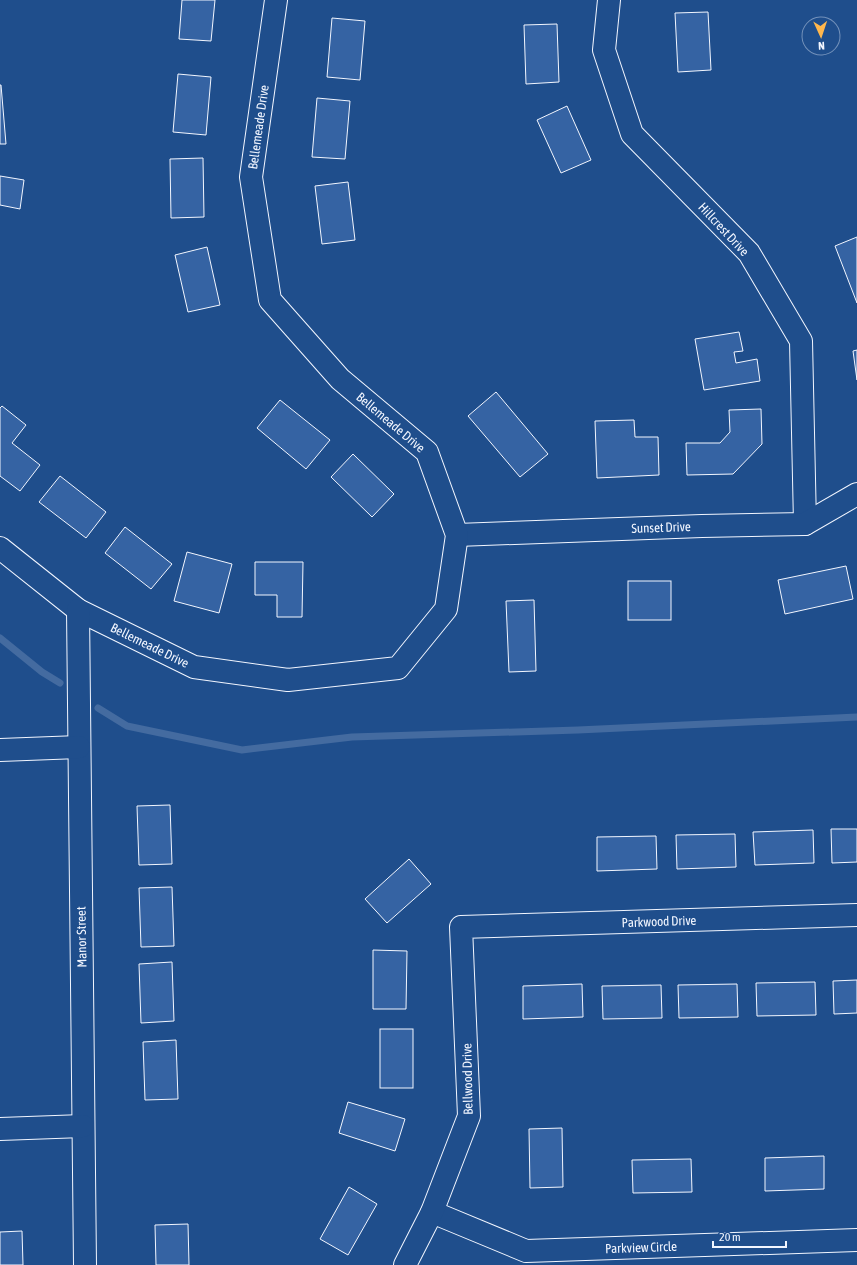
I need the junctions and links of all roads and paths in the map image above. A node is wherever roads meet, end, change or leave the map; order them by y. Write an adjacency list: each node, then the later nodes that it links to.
1 (276, 0): 5 (street, Bellemeade Drive)
2 (610, 0): 4 (street, Hillcrest Drive)
3 (857, 494): 4 (street, Sunset Drive)
4 (805, 524): 5 (street, Sunset Drive)
5 (457, 535): 7 (street, Bellemeade Drive)
6 (0, 548): 7 (street, Bellemeade Drive)
7 (78, 610): 8 (street, Manor Street)
8 (79, 747): 9 (street); 12 (street, Manor Street)
9 (0, 750)
10 (857, 915): 11 (street, Parkwood Drive)
11 (461, 927): 14 (street, Bellwood Drive)
12 (83, 1126): 13 (street); 16 (street, Manor Street)
13 (0, 1129)
14 (432, 1212): 15 (street, Parkview Circle); 17 (street, Bellwood Drive)
15 (857, 1240)
16 (85, 1265)
17 (405, 1265)

